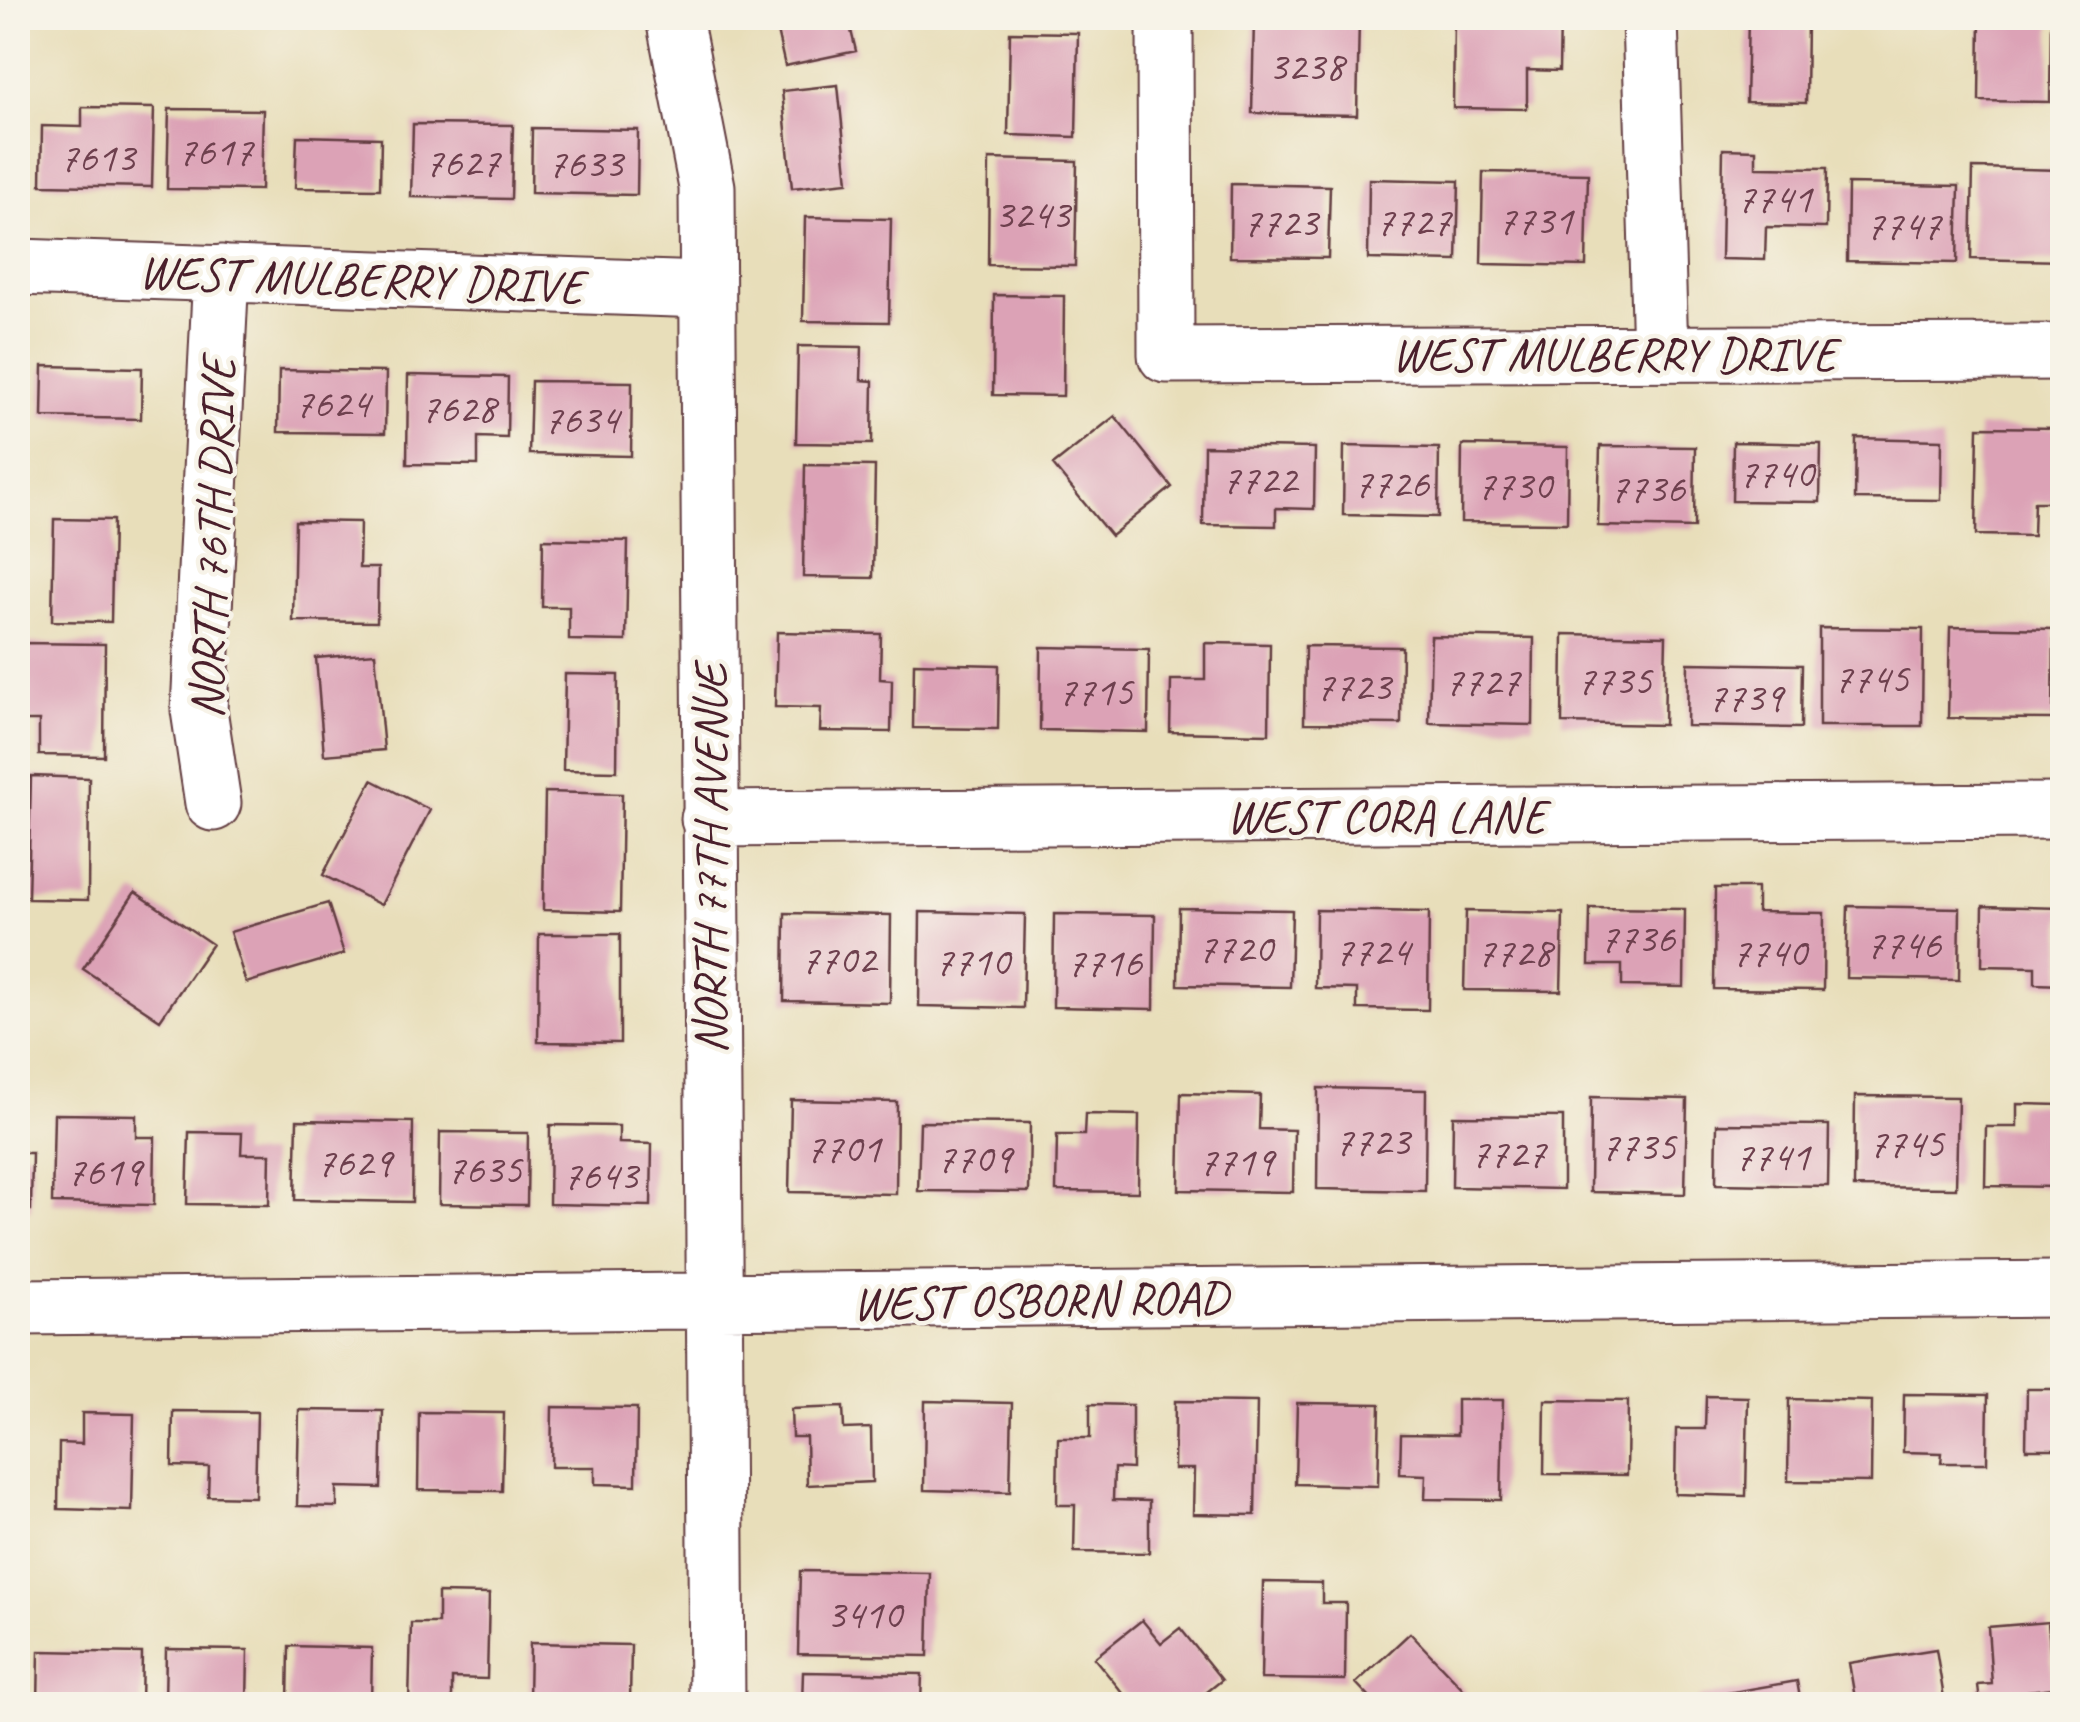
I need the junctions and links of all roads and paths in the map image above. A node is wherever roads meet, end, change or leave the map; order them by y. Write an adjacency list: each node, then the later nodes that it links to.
1 (674, 18): 6 (street, NORTH 77TH AVENUE)
2 (1165, 18): 8 (street, WEST MULBERRY DRIVE)
3 (1650, 18): 8 (street)
4 (18, 266): 5 (street, WEST MULBERRY DRIVE)
5 (221, 274): 6 (street, WEST MULBERRY DRIVE); 9 (street, NORTH 76TH DRIVE)
6 (705, 290): 11 (street, NORTH 77TH AVENUE)
7 (2062, 352): 8 (street, WEST MULBERRY DRIVE)
8 (1660, 353)
9 (213, 802)
10 (2062, 810): 11 (street, WEST CORA LANE)
11 (709, 819): 13 (street, NORTH 77TH AVENUE)
12 (2062, 1290): 13 (street, WEST OSBORN ROAD)
13 (712, 1302): 14 (street, WEST OSBORN ROAD); 15 (street, NORTH 77TH AVENUE)
14 (18, 1306)
15 (718, 1704)

